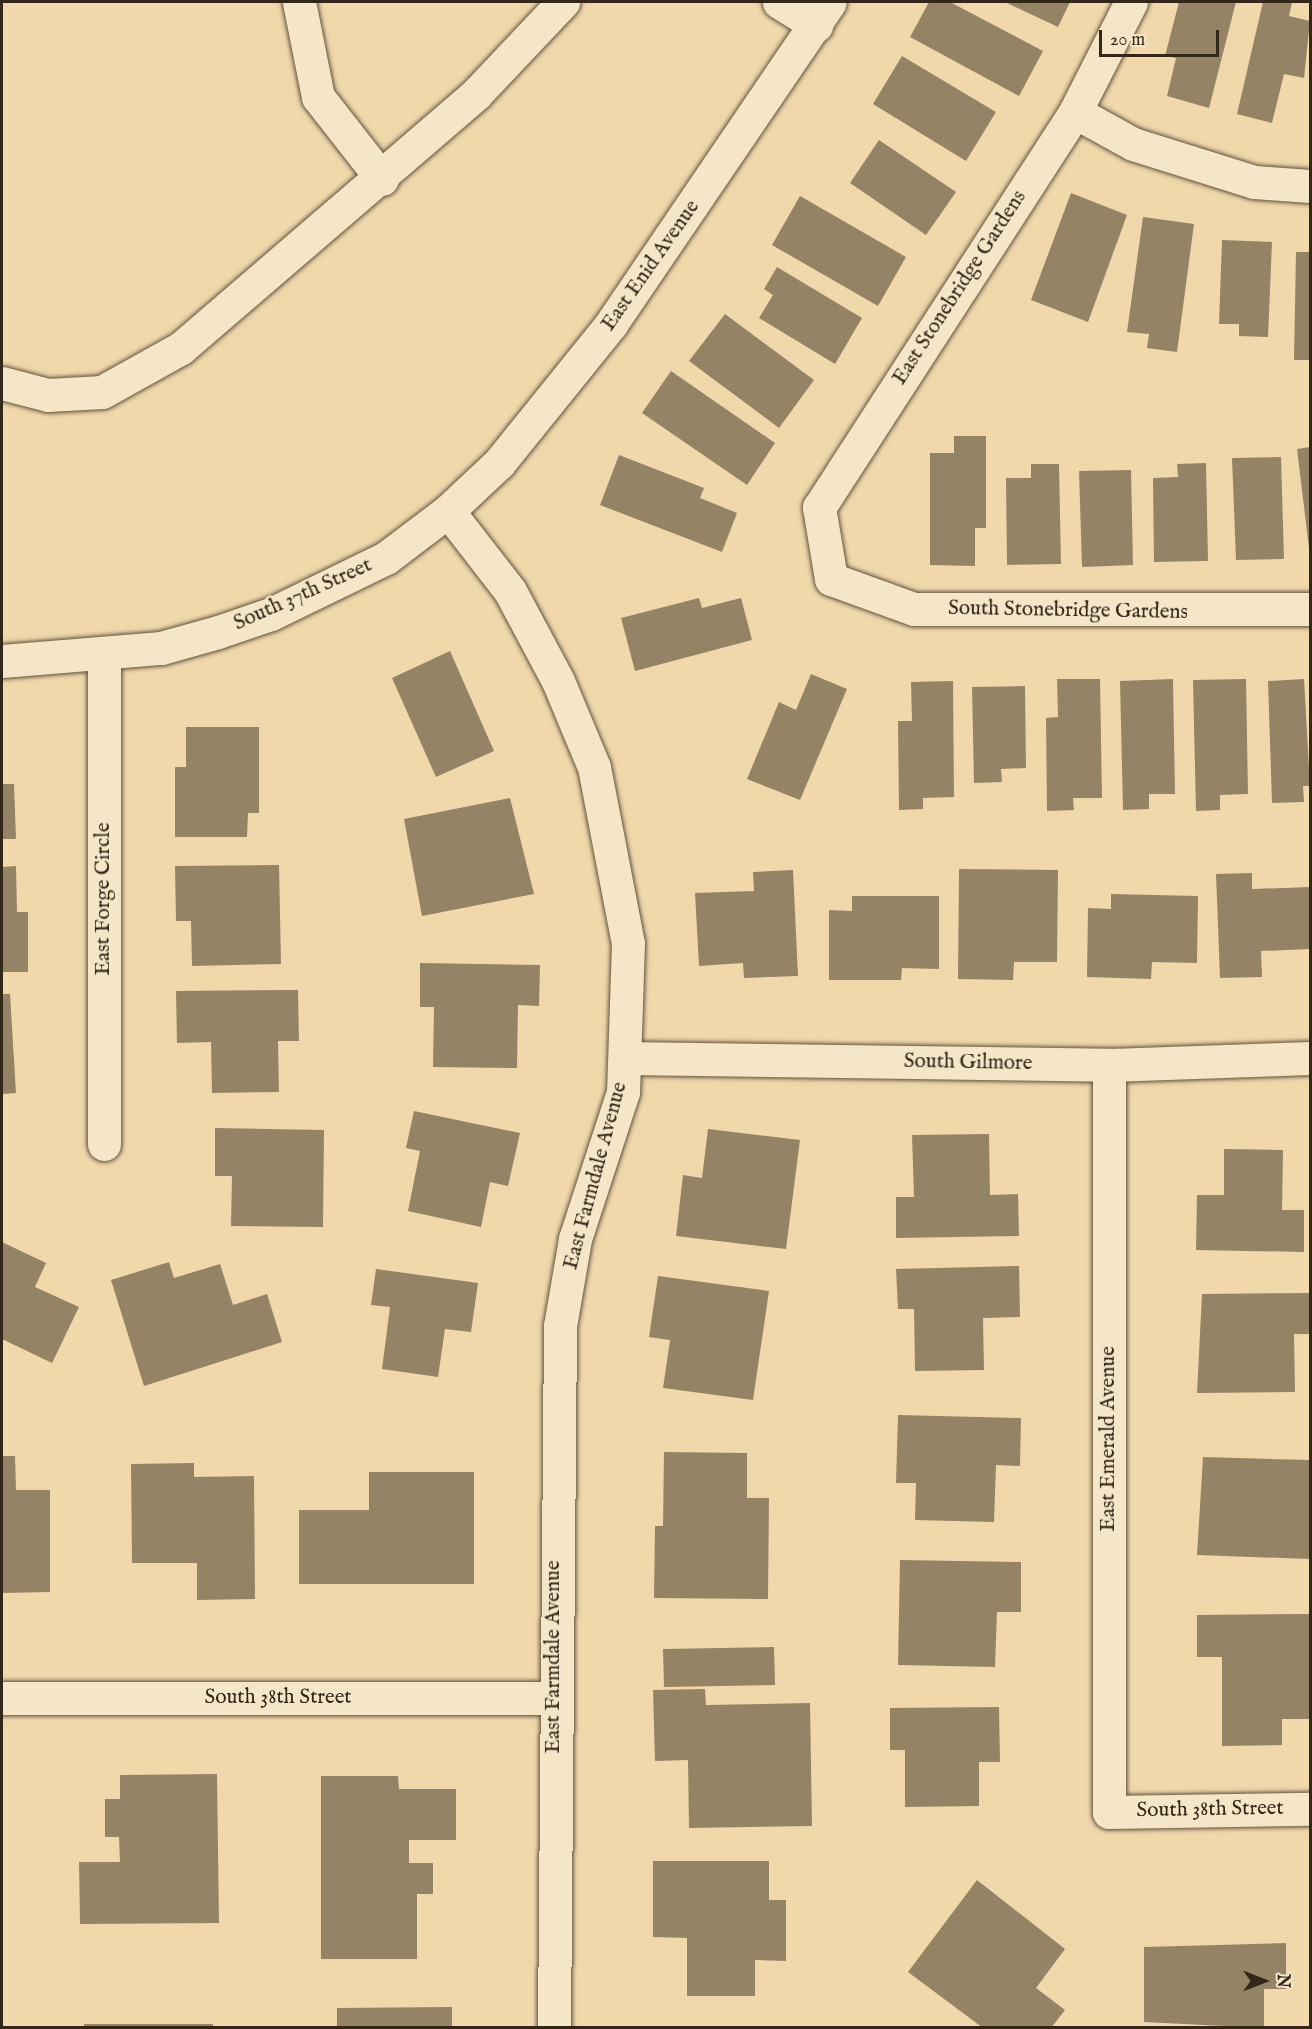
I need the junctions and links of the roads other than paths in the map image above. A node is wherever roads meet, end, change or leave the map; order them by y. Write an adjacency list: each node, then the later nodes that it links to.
1 (299, 2): 7 (street)
2 (563, 2): 7 (street)
3 (779, 2): 5 (street)
4 (1131, 2): 6 (street, East Stonebridge Gardens)
5 (823, 13): 10 (street, East Enid Avenue)
6 (1075, 111): 8 (street); 11 (street, East Stonebridge Gardens)
7 (382, 179): 9 (street)
8 (1311, 186)
9 (2, 382)
10 (448, 511): 13 (street, South 37th Street); 15 (street, East Farmdale Avenue)
11 (831, 579): 12 (street, South Stonebridge Gardens)
12 (1311, 609)
13 (104, 654): 14 (street, South 37th Street); 18 (street, East Forge Circle)
14 (2, 661)
15 (625, 1058): 17 (street, South Gilmore); 20 (street, East Farmdale Avenue)
16 (1311, 1058): 17 (street, South Gilmore)
17 (1109, 1065): 22 (street, East Emerald Avenue)
18 (104, 1144)
19 (2, 1698): 20 (street, South 38th Street)
20 (554, 1698): 23 (street, East Farmdale Avenue)
21 (1311, 1809): 22 (street, South 38th Street)
22 (1109, 1812)
23 (554, 2028)

